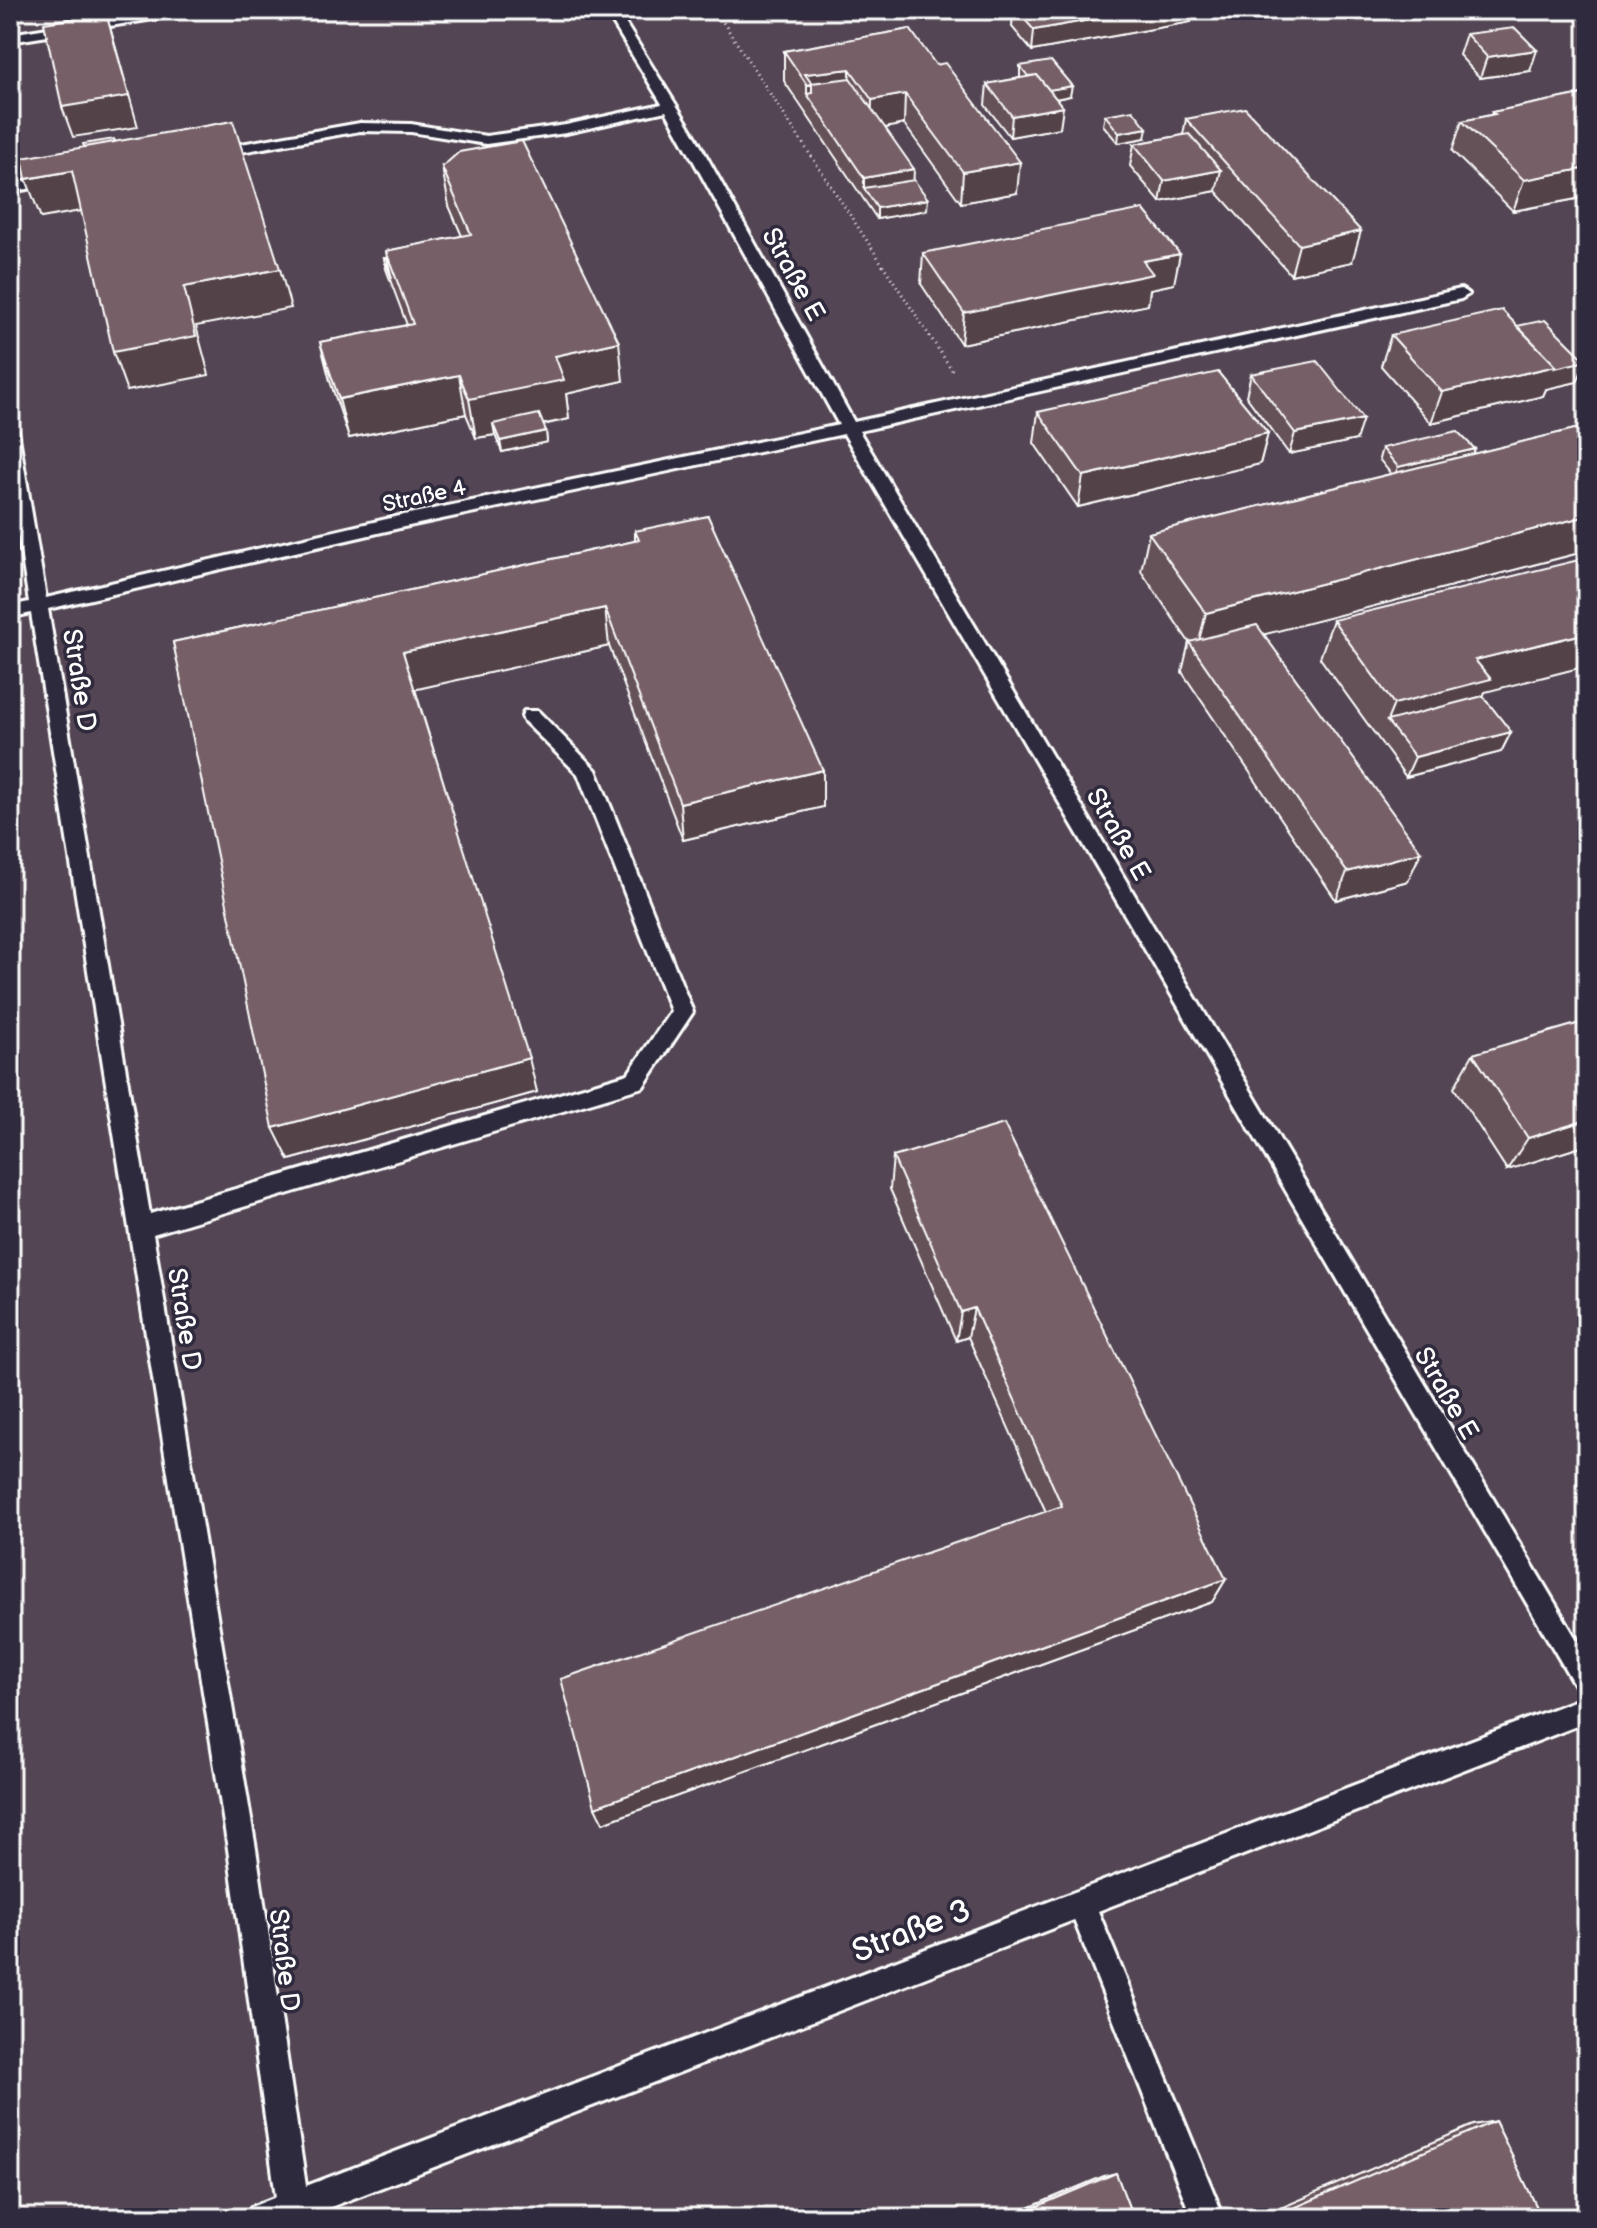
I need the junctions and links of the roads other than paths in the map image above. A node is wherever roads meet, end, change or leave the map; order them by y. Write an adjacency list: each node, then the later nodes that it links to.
1 (185, 10): 3 (lane)
2 (611, 10): 4 (lane, Straße E)
3 (10, 38)
4 (670, 106): 5 (lane); 9 (lane, Straße E)
5 (193, 156)
6 (71, 177): 7 (lane)
7 (10, 188)
8 (1461, 294): 9 (lane, Straße 4)
9 (849, 428): 11 (lane, Straße 4); 15 (lane, Straße E)
10 (10, 431): 11 (lane, Straße D)
11 (39, 606): 12 (lane, Straße 4); 14 (lane, Straße D)
12 (10, 612)
13 (531, 716): 14 (lane)
14 (141, 1227): 18 (lane, Straße D)
15 (1587, 1682)
16 (1587, 1709): 17 (lane, Straße 3)
17 (1081, 1903): 18 (lane, Straße 3); 20 (lane)
18 (294, 2212): 19 (lane, Straße 3)
19 (262, 2218)
20 (1208, 2218)

